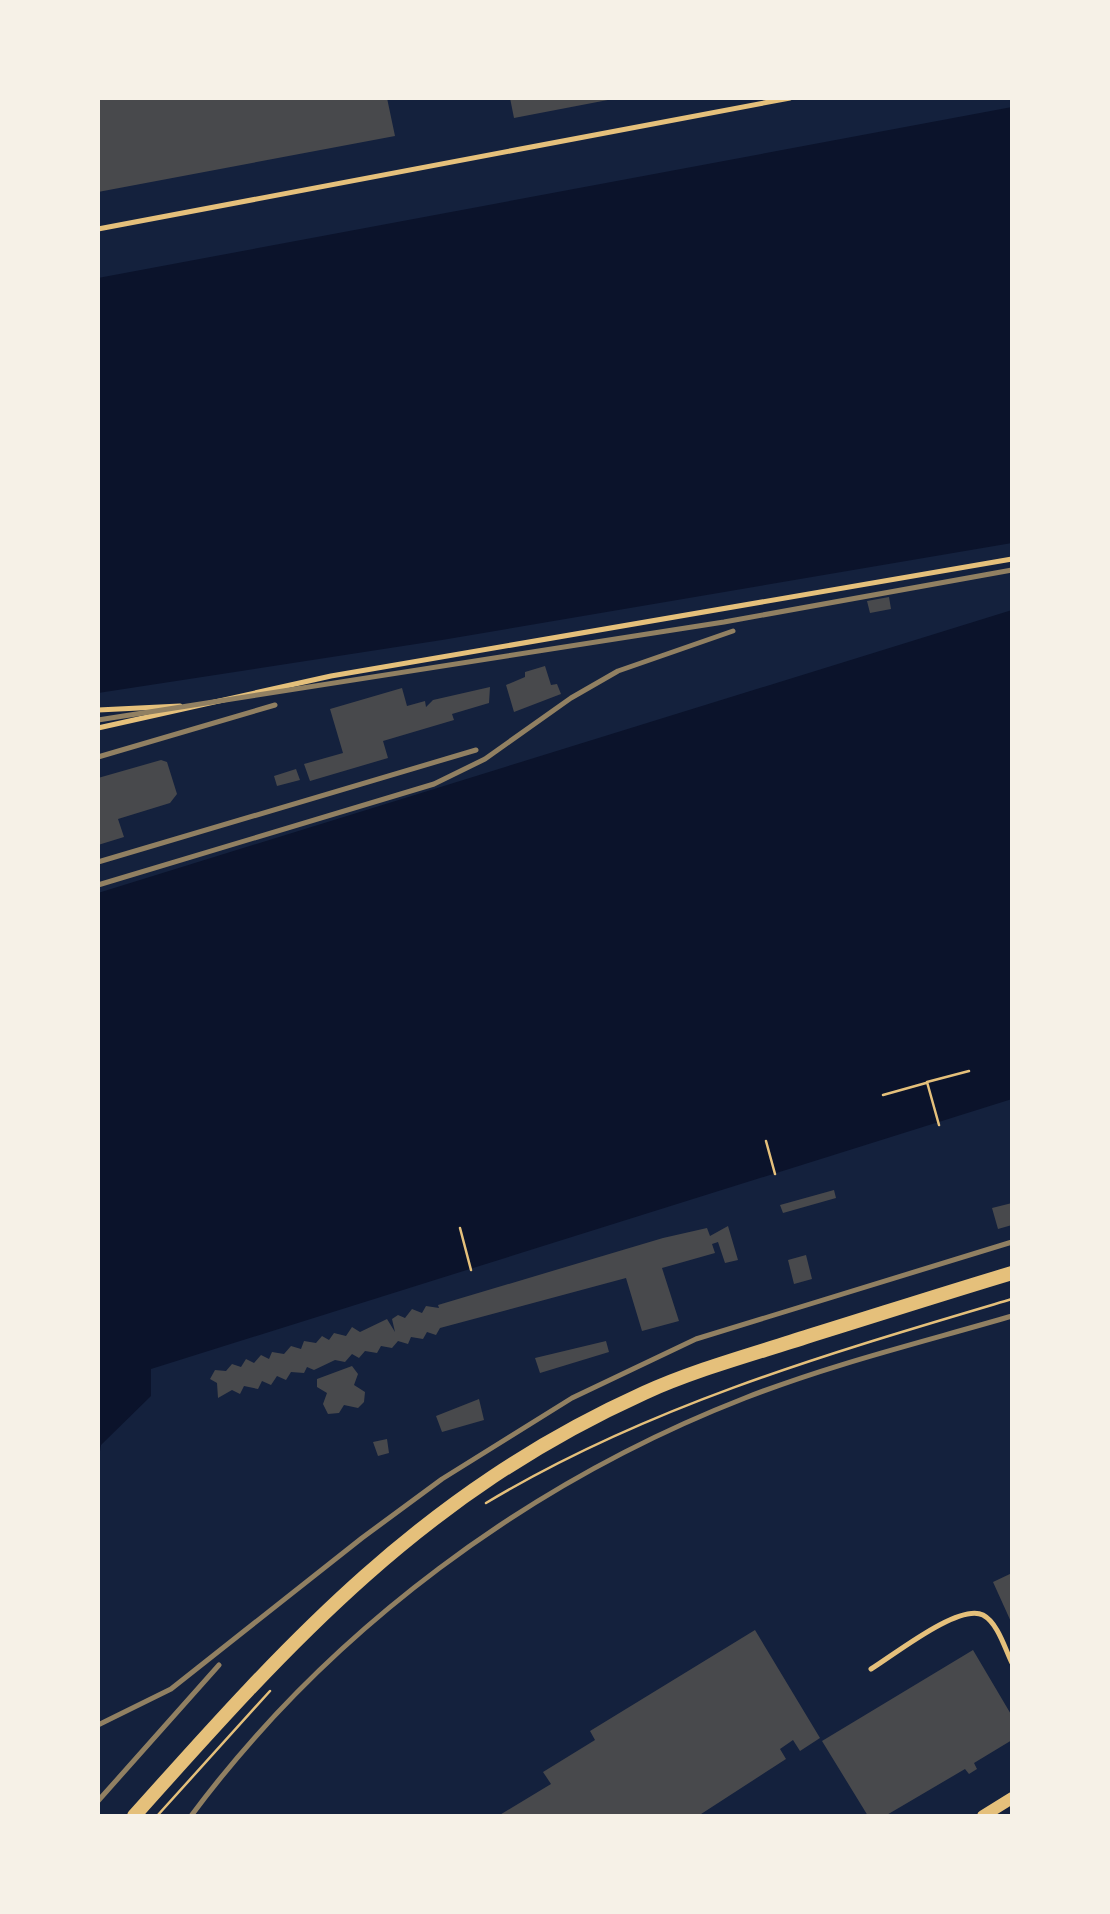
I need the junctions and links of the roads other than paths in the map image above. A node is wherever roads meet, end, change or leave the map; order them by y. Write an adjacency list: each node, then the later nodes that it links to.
1 (790, 98): 2 (lane)
2 (98, 228)
3 (1012, 559): 4 (lane)
4 (198, 705): 5 (lane); 6 (lane)
5 (98, 710)
6 (98, 728)
7 (1012, 1273): 11 (main road)
8 (1012, 1663): 9 (lane)
9 (871, 1669)
10 (1012, 1798): 12 (street)
11 (134, 1816)
12 (982, 1816)

